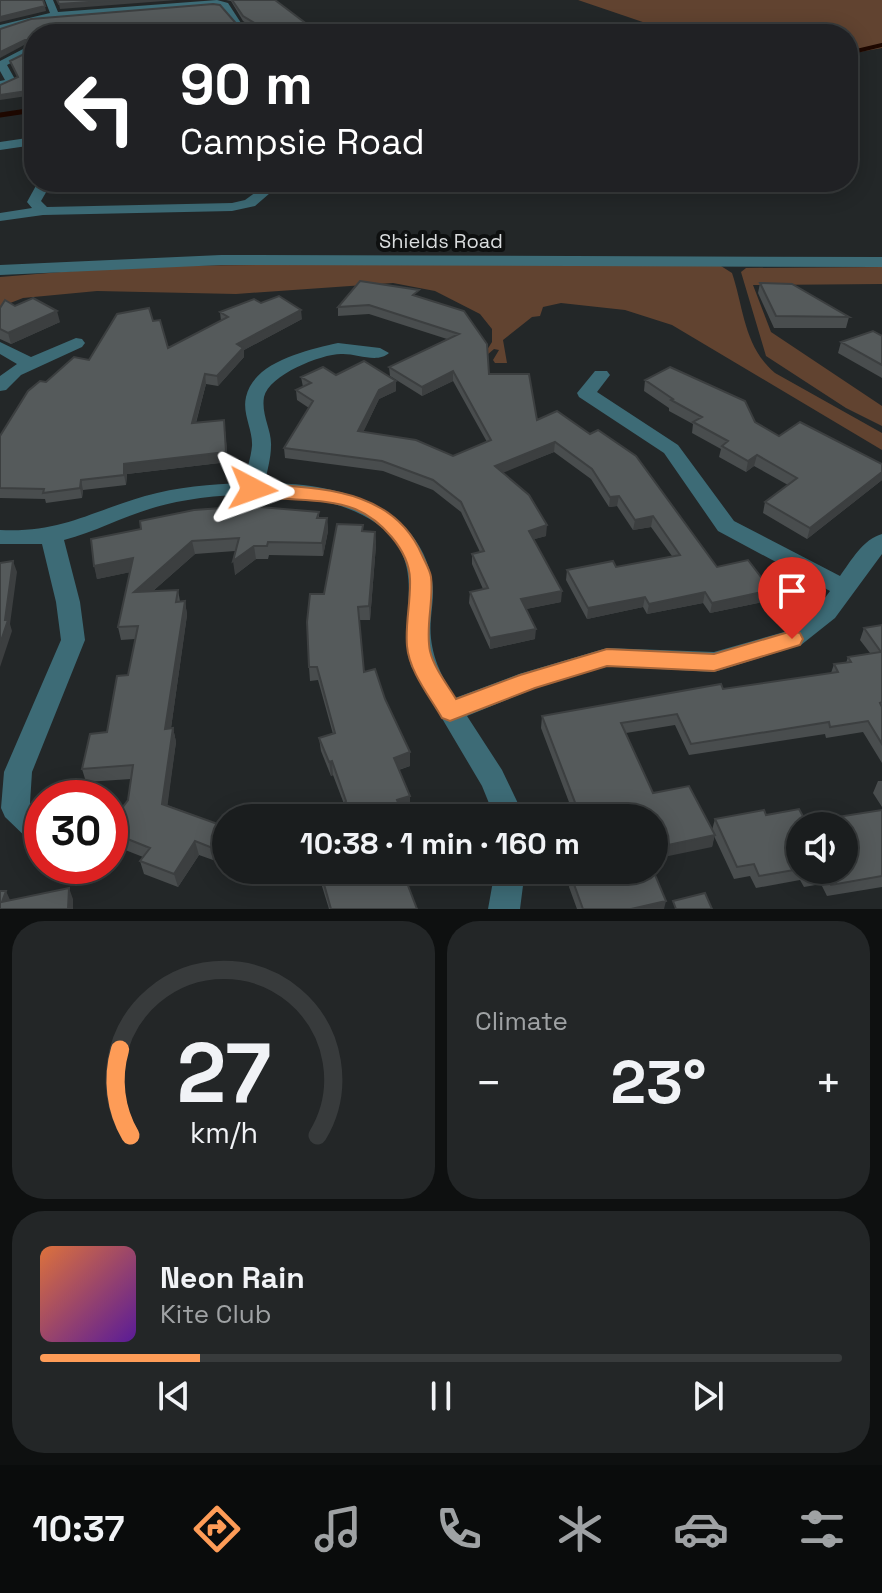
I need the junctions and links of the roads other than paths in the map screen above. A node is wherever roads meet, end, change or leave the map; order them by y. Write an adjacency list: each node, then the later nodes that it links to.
1 (49, 0): 2 (street)
2 (55, 15): 3 (street); 4 (street)
3 (237, 24)
4 (0, 28)
5 (24, 50): 6 (street)
6 (0, 85)
7 (24, 142): 8 (street)
8 (0, 146)
9 (40, 192): 11 (street)
10 (262, 192): 11 (street)
11 (43, 211): 12 (street)
12 (0, 217)
13 (882, 262): 14 (street, Shields Road)
14 (0, 270)
15 (76, 343): 18 (street)
16 (0, 347): 18 (street)
17 (380, 353): 21 (street)
18 (30, 364): 20 (street)
19 (601, 375): 25 (street)
20 (0, 386)
21 (253, 489): 23 (street); 26 (street)
22 (0, 537): 23 (street)
23 (52, 538): 28 (street)
24 (882, 541): 25 (street)
25 (844, 588): 26 (street)
26 (450, 711): 27 (street)
27 (505, 804)
28 (8, 811)
29 (508, 884): 30 (street)
30 (504, 909)

